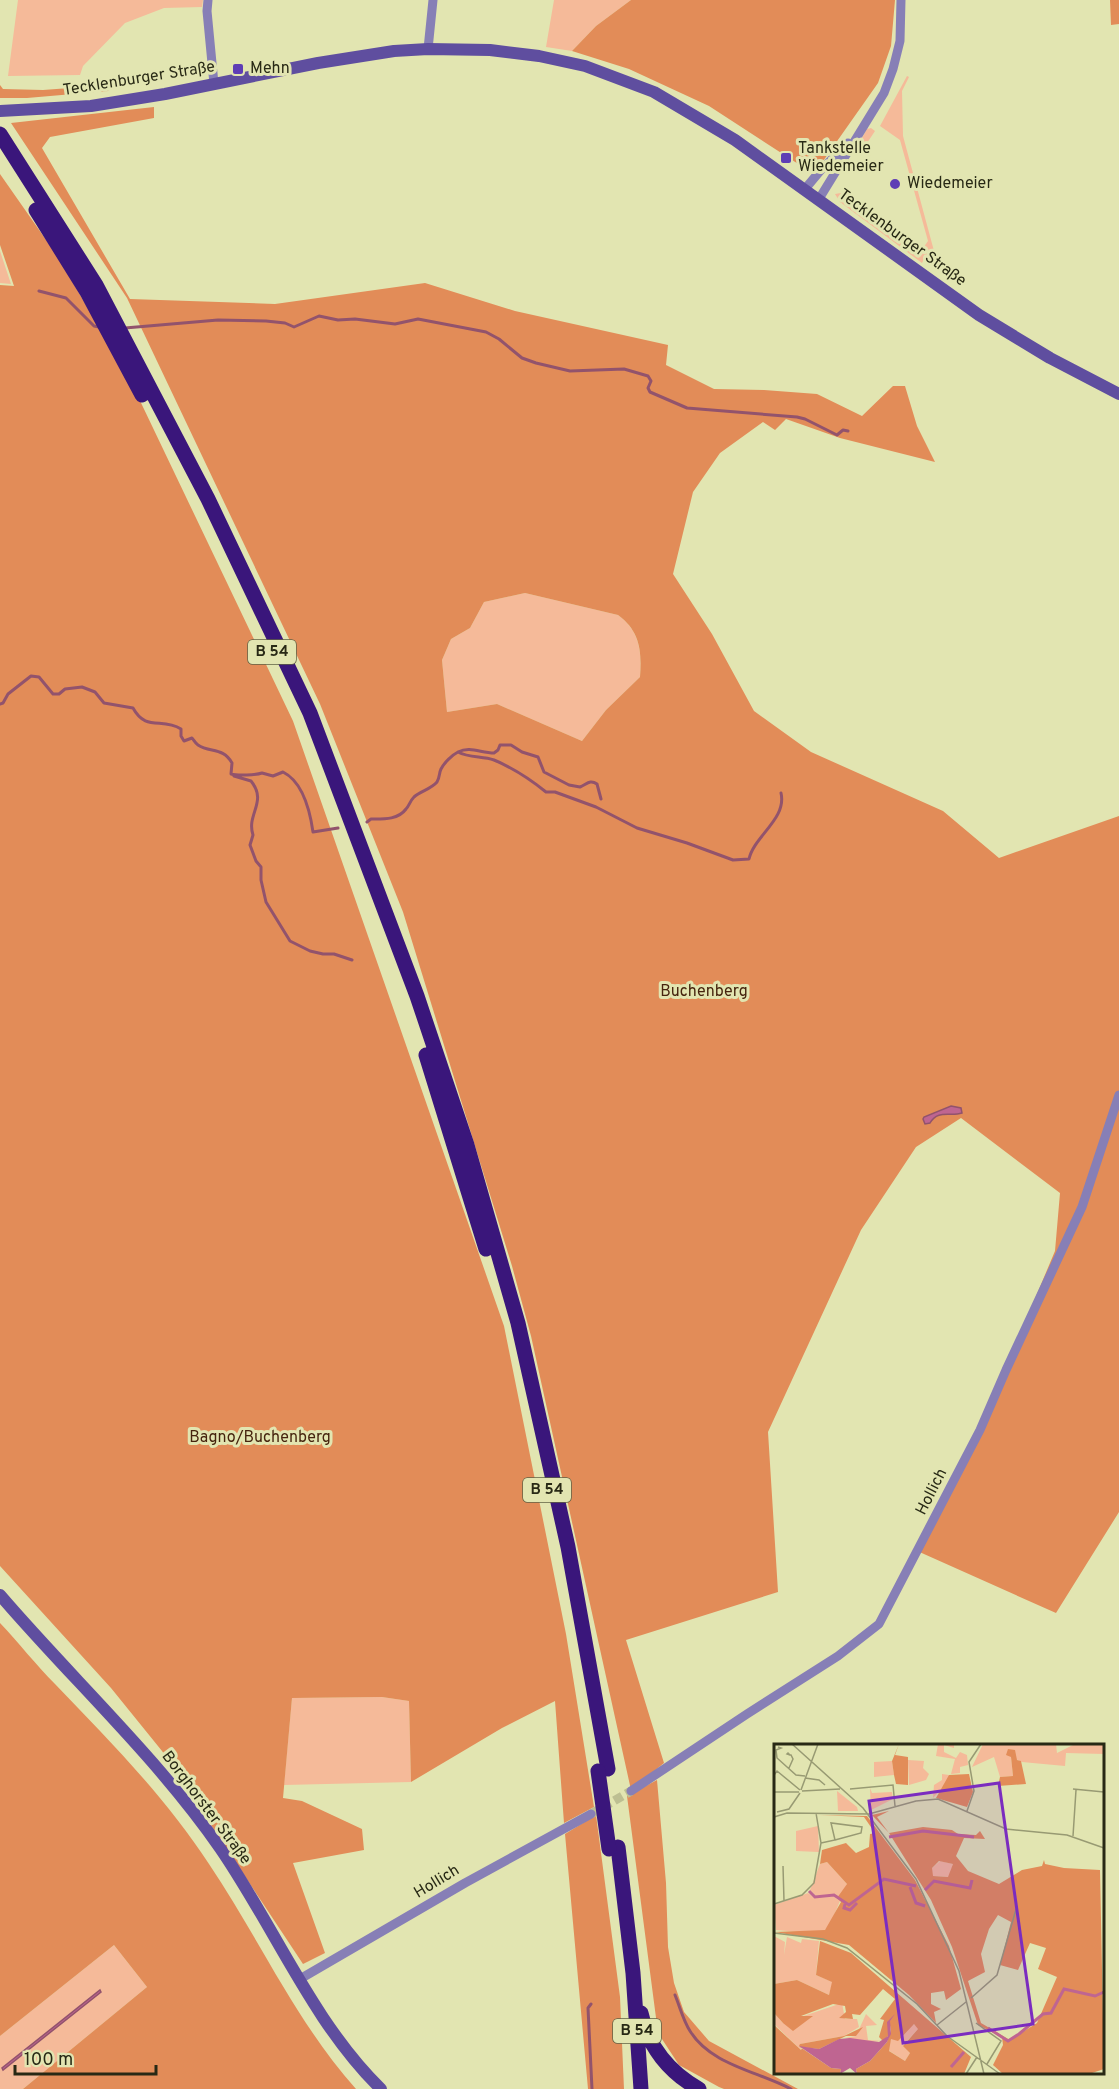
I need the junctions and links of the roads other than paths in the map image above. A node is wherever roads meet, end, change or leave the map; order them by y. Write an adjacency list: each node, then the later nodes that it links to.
1 (208, 0): 5 (street)
2 (433, 0): 4 (street)
3 (901, 0): 8 (street)
4 (428, 49): 5 (main road, Tecklenburger Straße); 10 (main road, Tecklenburger Straße)
5 (214, 84): 6 (main road, Tecklenburger Straße)
6 (0, 111)
7 (0, 134): 15 (highway, B 54)
8 (856, 135): 10 (street); 11 (street)
9 (0, 153): 15 (highway, B 54)
10 (805, 189): 11 (main road, Tecklenburger Straße)
11 (819, 199): 12 (main road, Tecklenburger Straße)
12 (1119, 394)
13 (1119, 1095): 16 (street, Hollich)
14 (0, 1595): 20 (main road, Borghorster Straße)
15 (603, 1770): 18 (highway, B 54, bridge)
16 (631, 1791)
17 (591, 1814): 20 (street, Hollich)
18 (614, 1848): 19 (highway, B 54); 22 (highway, B 54)
19 (633, 1973): 23 (highway, B 54); 24 (highway)
20 (300, 1979): 21 (main road, Borghorster Straße)
21 (381, 2089)
22 (631, 2089)
23 (641, 2089)
24 (699, 2089)

